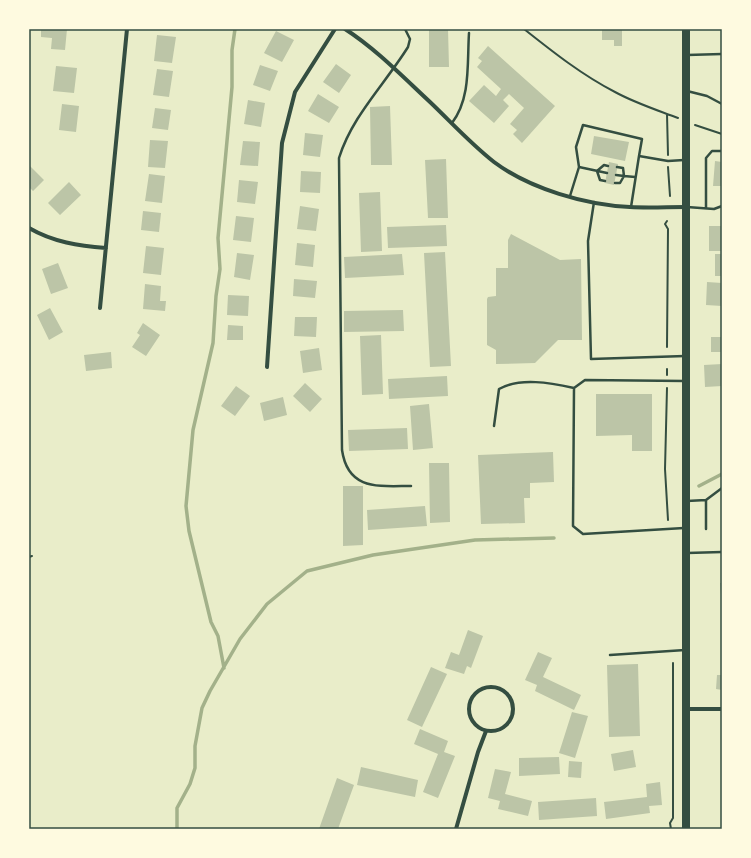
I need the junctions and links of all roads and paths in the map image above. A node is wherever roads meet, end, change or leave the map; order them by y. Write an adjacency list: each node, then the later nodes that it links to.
1 (127, 29): 38 (street)
2 (335, 29): 42 (street)
3 (345, 29): 10 (street)
4 (406, 29): 10 (lane)
5 (524, 29): 13 (path)
6 (686, 29): 9 (main road)
7 (469, 33): 14 (lane)
8 (722, 54): 9 (lane)
9 (686, 55): 11 (main road)
10 (394, 69): 14 (street); 48 (lane)
11 (687, 91): 12 (lane); 19 (main road)
12 (722, 104)
13 (667, 114)
14 (452, 124): 30 (street)
15 (698, 126): 16 (path)
16 (722, 134)
17 (722, 151): 35 (lane)
18 (639, 156): 19 (lane); 21 (lane); 27 (lane)
19 (686, 160): 34 (main road)
20 (608, 166): 23 (lane)
21 (579, 167): 23 (lane); 30 (lane)
22 (617, 167): 26 (lane)
23 (597, 171): 24 (lane); 28 (lane)
24 (607, 173)
25 (616, 175): 26 (lane)
26 (624, 176): 27 (lane); 29 (lane)
27 (635, 177): 33 (lane)
28 (605, 181)
29 (615, 183)
30 (570, 196): 31 (street)
31 (594, 202): 33 (street); 41 (lane)
32 (722, 206): 35 (lane)
33 (631, 207): 34 (street)
34 (685, 207): 35 (lane); 41 (main road)
35 (706, 208)
36 (667, 221): 40 (path)
37 (29, 228): 38 (street)
38 (106, 248): 39 (street)
39 (100, 308)
40 (667, 347)
41 (686, 356): 45 (main road)
42 (267, 367)
43 (667, 369): 44 (path)
44 (667, 381): 45 (lane); 46 (lane); 52 (path)
45 (686, 381): 51 (main road)
46 (574, 388): 47 (lane); 53 (lane)
47 (494, 426)
48 (411, 486)
49 (722, 488): 50 (lane)
50 (706, 500): 51 (lane); 54 (lane)
51 (686, 501): 53 (main road)
52 (668, 520)
53 (686, 527): 56 (main road)
54 (706, 529)
55 (722, 552): 56 (lane)
56 (686, 553): 59 (main road)
57 (32, 556): 58 (path)
58 (29, 557)
59 (686, 650): 60 (lane); 62 (main road)
60 (610, 655)
61 (673, 663): 66 (path)
62 (686, 709): 63 (street); 67 (main road)
63 (722, 709)
64 (486, 731): 64 (street); 65 (street)
65 (456, 829)
66 (671, 829)
67 (686, 829)

